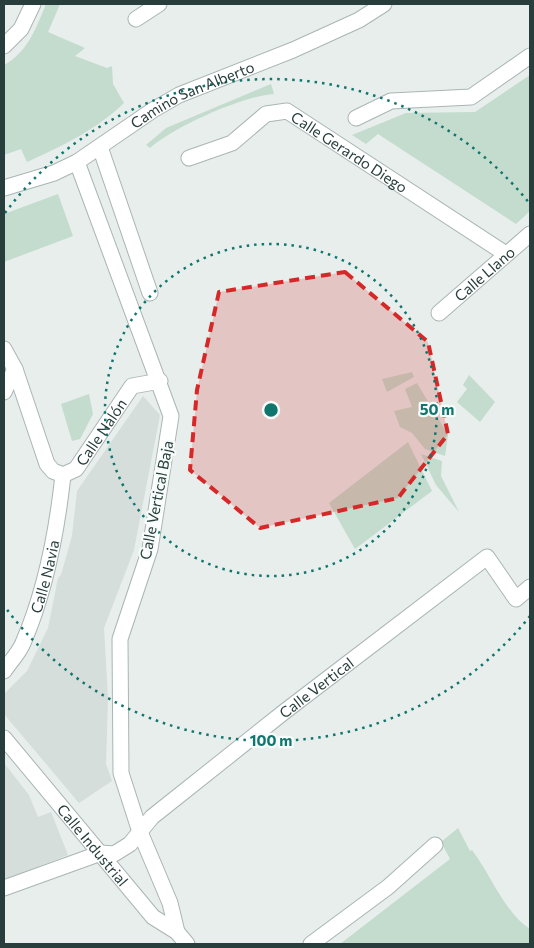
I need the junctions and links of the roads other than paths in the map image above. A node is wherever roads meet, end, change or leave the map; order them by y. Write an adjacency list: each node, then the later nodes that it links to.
1 (33, 4): 5 (street)
2 (159, 4): 4 (street)
3 (384, 4): 8 (street, Camino San Alberto)
4 (136, 19)
5 (4, 46)
6 (530, 56): 7 (street)
7 (356, 118)
8 (100, 147): 10 (street, Camino San Alberto); 14 (street)
9 (189, 158): 13 (street, Calle Gerardo Diego)
10 (77, 162): 11 (street, Camino San Alberto); 18 (street, Calle Vertical Baja)
11 (4, 188)
12 (530, 234): 13 (street, Calle Llano)
13 (506, 254): 15 (street, Calle Llano)
14 (150, 293)
15 (439, 314)
16 (4, 349): 17 (street, Calle Nalón)
17 (15, 369): 19 (street); 20 (street, Calle Nalón)
18 (160, 381): 20 (street, Calle Nalón); 24 (street, Calle Vertical Baja)
19 (4, 392)
20 (63, 475): 22 (street, Calle Navia)
21 (530, 587): 24 (street, Calle Vertical)
22 (4, 671)
23 (4, 738): 26 (street, Calle Industrial)
24 (140, 832): 26 (street, Calle Vertical); 28 (street, Calle Vertical Baja)
25 (435, 845): 30 (street)
26 (100, 853): 27 (street, Calle Vertical); 28 (street, Calle Industrial)
27 (4, 888)
28 (174, 930): 29 (street, Calle Industrial)
29 (187, 944)
30 (311, 944)

